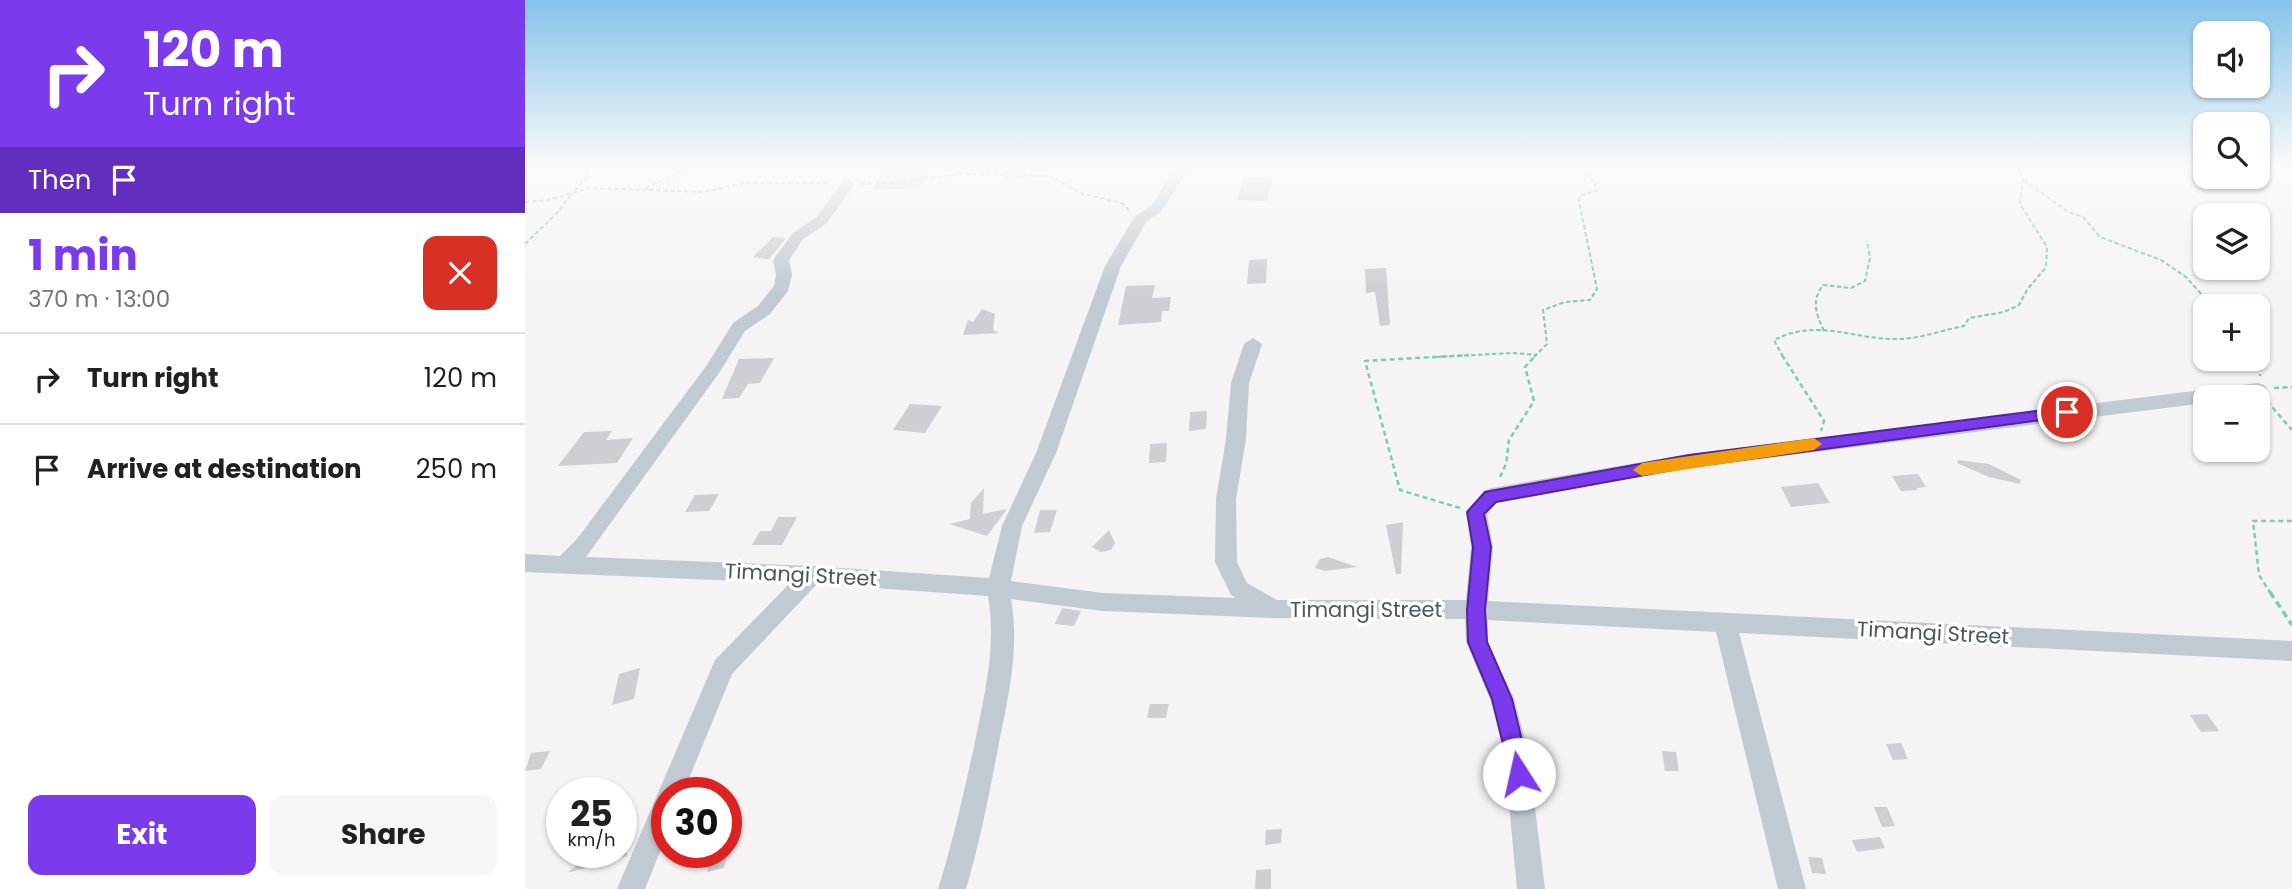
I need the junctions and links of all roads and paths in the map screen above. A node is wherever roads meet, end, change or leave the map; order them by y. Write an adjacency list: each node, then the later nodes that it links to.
1 (559, 208): 8 (path)
2 (830, 208): 21 (street)
3 (1156, 208): 23 (street)
4 (1580, 208): 12 (path)
5 (2024, 208): 10 (path)
6 (2063, 208): 9 (path)
7 (1867, 241): 10 (path)
8 (525, 244)
9 (2201, 294)
10 (1824, 331): 16 (path)
11 (1253, 344): 24 (street)
12 (1536, 355): 17 (path); 18 (path)
13 (2193, 399): 16 (street)
14 (2270, 405): 15 (path)
15 (2292, 430)
16 (1816, 444): 17 (street)
17 (1491, 496): 18 (street)
18 (1476, 512): 25 (street)
19 (2292, 521): 27 (path)
20 (525, 563): 21 (street, Timangi Street)
21 (564, 565): 22 (street, Timangi Street)
22 (812, 575): 23 (street, Timangi Street); 29 (street)
23 (998, 588): 24 (street, Timangi Street); 32 (street)
24 (1274, 609): 25 (street, Timangi Street)
25 (1476, 610): 26 (street, Timangi Street); 33 (street)
26 (1725, 622): 28 (street, Timangi Street); 34 (street)
27 (2292, 625)
28 (2292, 651)
29 (677, 777)
30 (651, 840): 31 (street)
31 (631, 889)
32 (951, 889)
33 (1531, 889)
34 (1791, 889)

